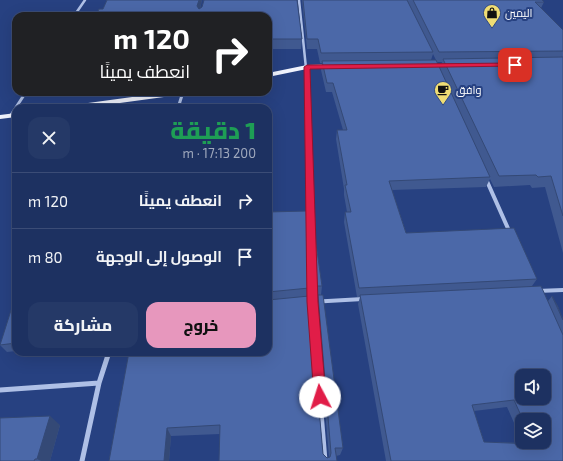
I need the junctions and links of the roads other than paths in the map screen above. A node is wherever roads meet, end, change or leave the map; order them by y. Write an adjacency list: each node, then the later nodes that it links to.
1 (85, 0): 3 (street)
2 (299, 0): 5 (street)
3 (77, 12)
4 (345, 66): 5 (main road)
5 (307, 67): 6 (main road); 16 (street)
6 (272, 74)
7 (154, 96): 8 (main road)
8 (96, 104)
9 (12, 115): 10 (main road)
10 (0, 117)
11 (483, 174): 12 (street)
12 (512, 240)
13 (563, 290): 14 (street)
14 (538, 297)
15 (368, 299): 16 (street)
16 (312, 302): 17 (street); 22 (street)
17 (305, 303)
18 (108, 356): 19 (street)
19 (99, 383): 20 (street); 21 (street)
20 (0, 390)
21 (82, 461)
22 (325, 461)

